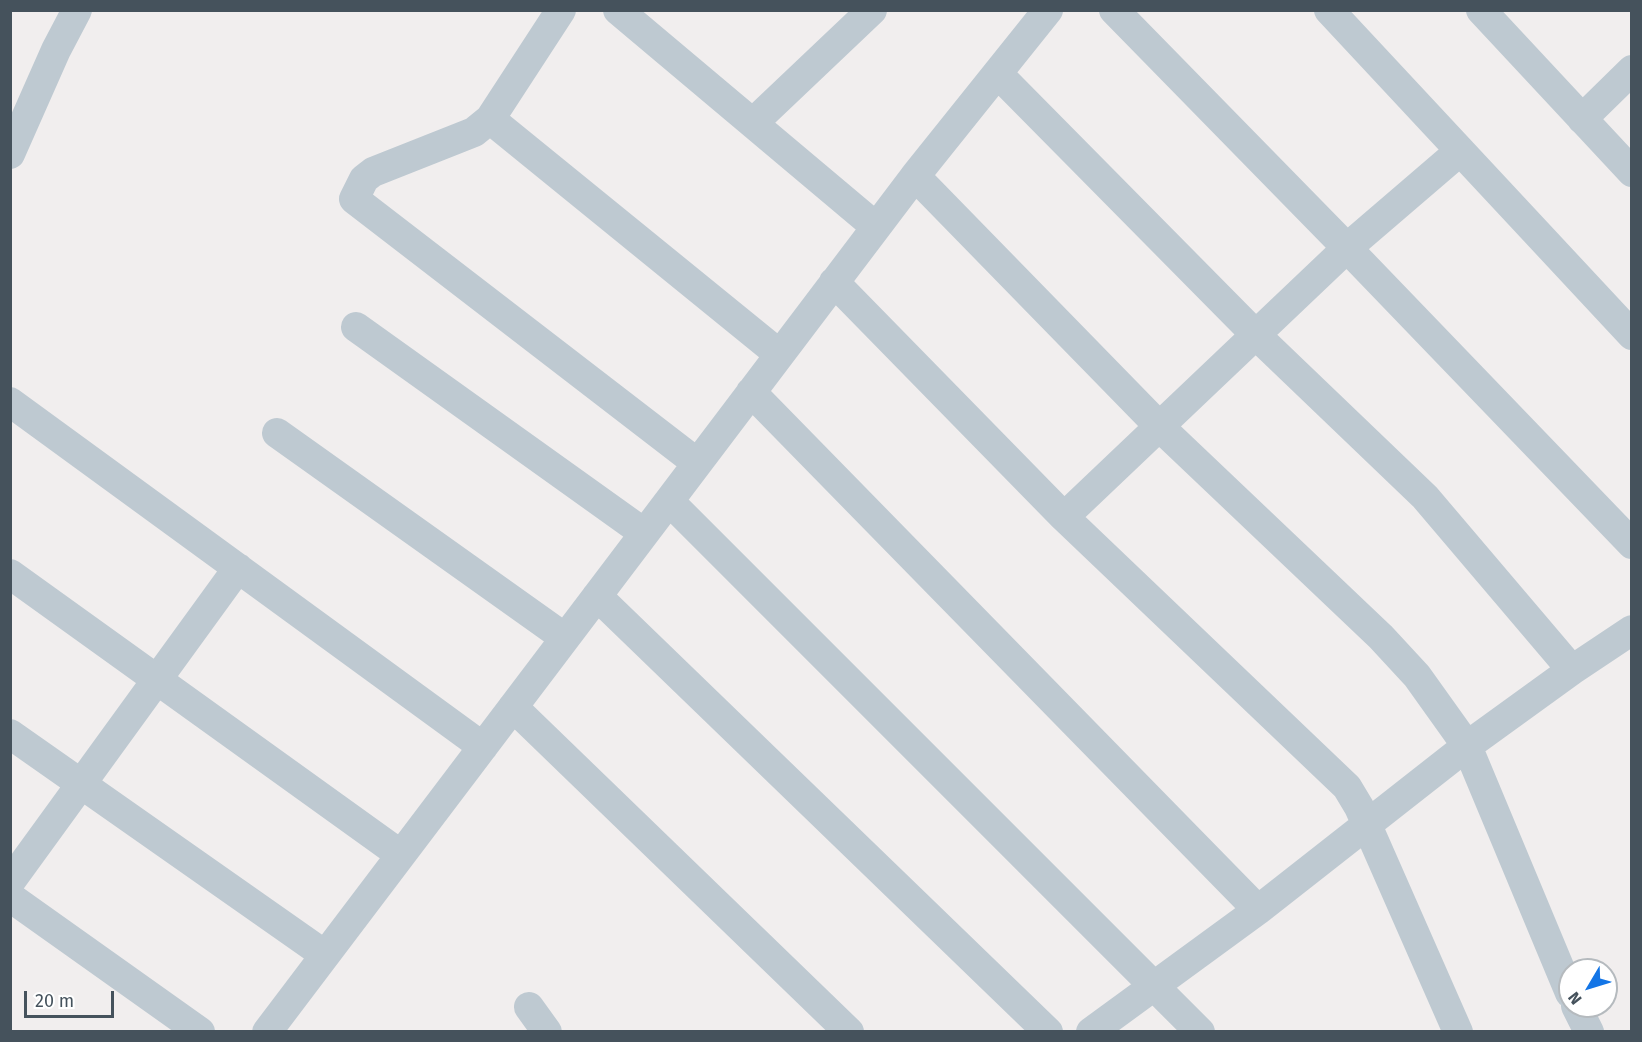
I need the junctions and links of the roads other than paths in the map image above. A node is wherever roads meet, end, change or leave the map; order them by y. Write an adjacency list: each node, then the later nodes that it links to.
1 (77, 10): 15 (street)
2 (561, 10): 11 (street)
3 (872, 10): 13 (street)
4 (1048, 10): 10 (street)
5 (1114, 10): 19 (street)
6 (1329, 10): 14 (street)
7 (1481, 10): 12 (street)
8 (628, 13): 13 (street)
9 (1632, 70): 12 (street)
10 (998, 74): 17 (street); 23 (street)
11 (490, 119): 24 (street); 29 (street)
12 (1582, 119): 16 (street)
13 (753, 123): 18 (street)
14 (1460, 151): 19 (street); 22 (street)
15 (10, 154)
16 (1632, 172)
17 (915, 176): 18 (street); 27 (street)
18 (876, 227): 20 (street)
19 (1347, 248): 23 (street); 33 (street)
20 (834, 282): 24 (street); 31 (street)
21 (356, 327): 32 (street)
22 (1632, 335)
23 (1257, 336): 27 (street); 39 (street)
24 (779, 354): 25 (street)
25 (751, 392): 29 (street); 50 (street)
26 (10, 402): 34 (street)
27 (1160, 427): 31 (street); 43 (street)
28 (277, 433): 38 (street)
29 (698, 463): 30 (street)
30 (669, 501): 32 (street); 53 (street)
31 (1064, 517): 46 (street)
32 (644, 533): 36 (street)
33 (1632, 544)
34 (238, 568): 40 (street); 44 (street)
35 (10, 574): 40 (street)
36 (597, 596): 38 (street); 59 (street)
37 (1632, 630): 39 (street)
38 (565, 638): 41 (street)
39 (1572, 670): 43 (street)
40 (158, 680): 45 (street); 47 (street)
41 (513, 707): 44 (street); 58 (street)
42 (10, 734): 45 (street)
43 (1467, 746): 46 (street); 52 (street)
44 (483, 747): 47 (street)
45 (82, 784): 48 (street); 51 (street)
46 (1366, 826): 50 (street); 62 (street)
47 (401, 855): 51 (street)
48 (10, 882)
49 (10, 897): 55 (street)
50 (1258, 910): 53 (street)
51 (325, 955): 56 (street)
52 (1558, 971)
53 (1154, 986): 60 (street); 61 (street)
54 (528, 1008): 57 (street)
55 (200, 1032)
56 (267, 1032)
57 (547, 1032)
58 (849, 1032)
59 (1048, 1032)
60 (1091, 1032)
61 (1200, 1032)
62 (1458, 1032)

